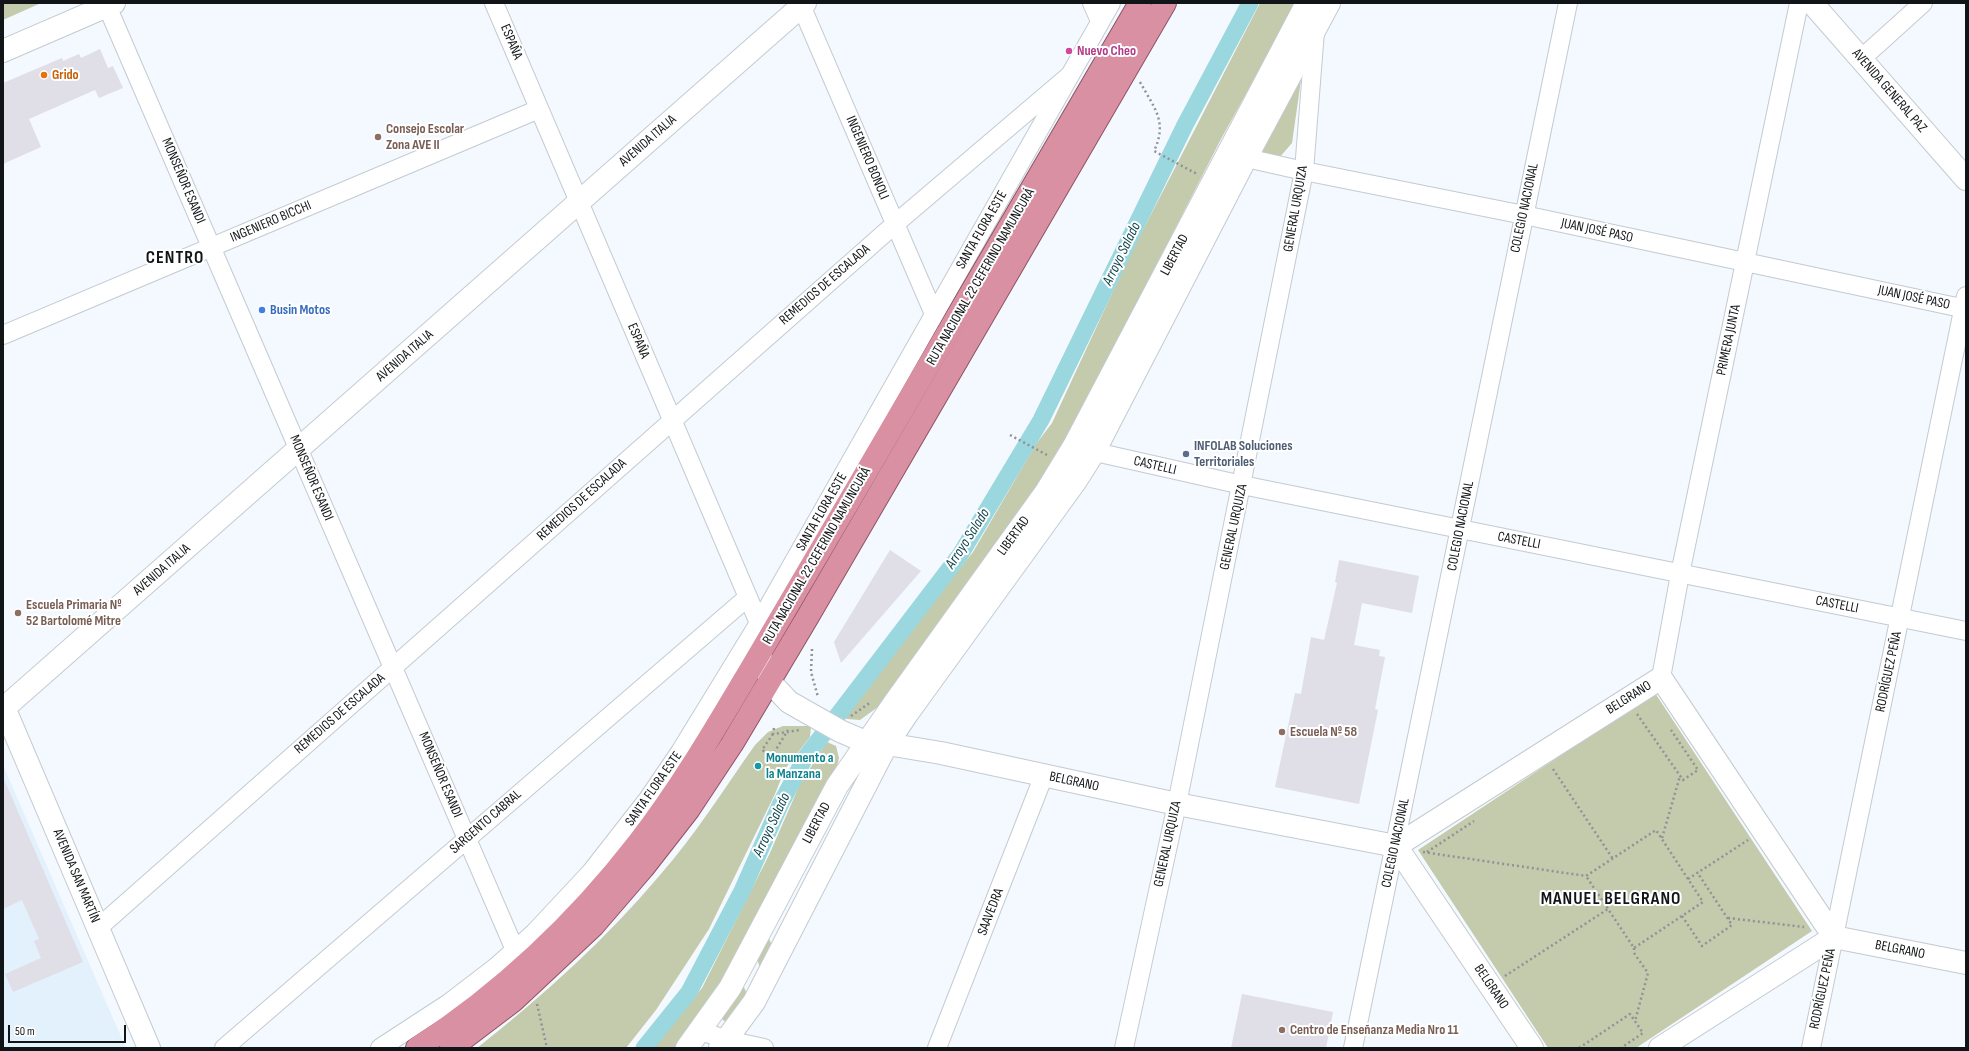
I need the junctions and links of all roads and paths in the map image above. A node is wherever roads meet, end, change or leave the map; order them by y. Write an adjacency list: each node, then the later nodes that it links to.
1 (494, 3): 20 (street, ESPAÑA)
2 (1092, 3): 14 (street)
3 (1111, 3): 14 (street, SANTA FLORA ESTE)
4 (1140, 3): 46 (highway, RUTA NACIONAL 22 CEFERINO NAMUNCURÁ)
5 (1165, 3): 18 (highway, RUTA NACIONAL 22 CEFERINO NAMUNCURÁ)
6 (1308, 3): 15 (street, GENERAL URQUIZA); 21 (street, LIBERTAD)
7 (1329, 3): 15 (street, LIBERTAD)
8 (1568, 3): 26 (street, COLEGIO NACIONAL)
9 (1800, 3): 29 (street, PRIMERA JUNTA)
10 (1812, 3): 17 (street, AVENIDA GENERAL PAZ)
11 (1923, 3): 17 (street)
12 (110, 4): 16 (street); 28 (street, MONSEÑOR ESANDI)
13 (802, 4): 25 (street, AVENIDA ITALIA); 27 (street, INGENIERO BONOLI)
14 (1100, 21): 19 (street, SANTA FLORA ESTE)
15 (1316, 29): 21 (street, LIBERTAD); 22 (street, GENERAL URQUIZA)
16 (3, 51)
17 (1861, 59): 24 (street, AVENIDA GENERAL PAZ)
18 (1131, 62): 23 (path); 49 (highway, RUTA NACIONAL 22 CEFERINO NAMUNCURÁ)
19 (1070, 75): 27 (street, REMEDIOS DE ESCALADA); 31 (street, SANTA FLORA ESTE)
20 (539, 108): 25 (street, ESPAÑA); 28 (street, INGENIERO BICCHI)
21 (1237, 156): 22 (street, JUAN JOSÉ PASO); 37 (street, LIBERTAD)
22 (1304, 171): 26 (street, JUAN JOSÉ PASO); 38 (street, GENERAL URQUIZA)
23 (1201, 172)
24 (1966, 179)
25 (579, 202): 33 (street, ESPAÑA); 35 (street, AVENIDA ITALIA)
26 (1524, 215): 29 (street, JUAN JOSÉ PASO); 39 (street, COLEGIO NACIONAL)
27 (895, 224): 31 (street, INGENIERO BONOLI); 33 (street, REMEDIOS DE ESCALADA)
28 (212, 248): 32 (street, INGENIERO BICCHI); 35 (street, MONSEÑOR ESANDI)
29 (1745, 263): 30 (street, JUAN JOSÉ PASO); 40 (street, PRIMERA JUNTA)
30 (1965, 305): 42 (street, RODRÍGUEZ PEÑA)
31 (934, 314): 43 (street, SANTA FLORA ESTE)
32 (3, 335)
33 (672, 420): 41 (street, ESPAÑA); 47 (street, REMEDIOS DE ESCALADA)
34 (1010, 435): 36 (path)
35 (298, 449): 47 (street, MONSEÑOR ESANDI); 51 (street, AVENIDA ITALIA)
36 (1037, 449)
37 (1084, 449): 38 (street, CASTELLI); 61 (street, LIBERTAD)
38 (1242, 486): 39 (street, CASTELLI); 67 (street, GENERAL URQUIZA)
39 (1461, 530): 40 (street, CASTELLI); 72 (street, COLEGIO NACIONAL)
40 (1680, 574): 42 (street, CASTELLI); 48 (street, PRIMERA JUNTA)
41 (748, 597): 43 (street, ESPAÑA); 70 (street, SARGENTO CABRAL)
42 (1901, 617): 44 (street, CASTELLI); 82 (street, RODRÍGUEZ PEÑA)
43 (759, 622): 46 (street, ESPAÑA); 84 (street, SANTA FLORA ESTE)
44 (1966, 631)
45 (812, 646): 54 (path)
46 (762, 649): 49 (street, ESPAÑA); 94 (highway, RUTA NACIONAL 22 CEFERINO NAMUNCURÁ)
47 (393, 667): 70 (street, MONSEÑOR ESANDI); 81 (street, REMEDIOS DE ESCALADA)
48 (1661, 678): 69 (street, BELGRANO); 72 (street, BELGRANO)
49 (769, 681): 54 (street, BELGRANO); 86 (highway, RUTA NACIONAL 22 CEFERINO NAMUNCURÁ)
50 (873, 700): 56 (path)
51 (3, 707): 81 (street, AVENIDA SAN MARTÍN)
52 (1643, 710): 53 (path)
53 (1637, 714): 55 (path); 66 (path)
54 (814, 716): 56 (street, BELGRANO); 59 (path)
55 (1631, 718)
56 (845, 724): 61 (street, BELGRANO)
57 (774, 728): 60 (path)
58 (1670, 728): 66 (path)
59 (788, 730): 60 (path); 60 (path)
60 (773, 734)
61 (877, 744): 65 (street, BELGRANO); 89 (street, LIBERTAD); 90 (street, LIBERTAD)
62 (1559, 765): 63 (path)
63 (1553, 769): 64 (path); 74 (path)
64 (1546, 773)
65 (1044, 775): 67 (street, BELGRANO); 99 (street, SAAVEDRA)
66 (1680, 776): 71 (path)
67 (1177, 804): 72 (street, BELGRANO); 100 (street, GENERAL URQUIZA)
68 (1479, 817): 73 (path)
69 (1762, 830): 75 (path); 82 (street, BELGRANO)
70 (467, 839): 84 (street, MONSEÑOR ESANDI); 92 (street, SARGENTO CABRAL)
71 (1662, 839): 74 (path); 77 (path)
72 (1396, 846): 73 (path); 87 (street, BELGRANO); 101 (street, COLEGIO NACIONAL)
73 (1426, 852): 76 (path)
74 (1613, 859): 76 (path)
75 (1698, 872): 77 (path); 80 (path)
76 (1586, 876): 78 (path)
77 (1688, 879): 79 (path)
78 (1608, 909): 83 (path); 87 (path)
79 (1682, 916): 80 (path); 83 (path)
80 (1728, 918): 82 (path)
81 (98, 928): 91 (street, AVENIDA SAN MARTÍN)
82 (1832, 933): 85 (street, BELGRANO); 105 (street); 106 (street, RODRÍGUEZ PEÑA)
83 (1634, 948): 88 (path)
84 (515, 950): 93 (street, SANTA FLORA ESTE)
85 (1966, 963)
86 (532, 984): 95 (highway, RUTA NACIONAL 22 CEFERINO NAMUNCURÁ); 96 (path)
87 (1490, 986): 102 (street, BELGRANO)
88 (1635, 1022): 103 (path); 104 (path)
89 (701, 1031): 90 (street); 97 (street, LIBERTAD)
90 (723, 1044): 98 (street)
91 (149, 1048)
92 (224, 1048)
93 (380, 1048)
94 (417, 1048)
95 (451, 1048)
96 (547, 1048)
97 (687, 1048)
98 (764, 1048)
99 (937, 1048)
100 (1124, 1048)
101 (1353, 1048)
102 (1532, 1048)
103 (1579, 1048)
104 (1621, 1048)
105 (1660, 1048)
106 (1811, 1048)

